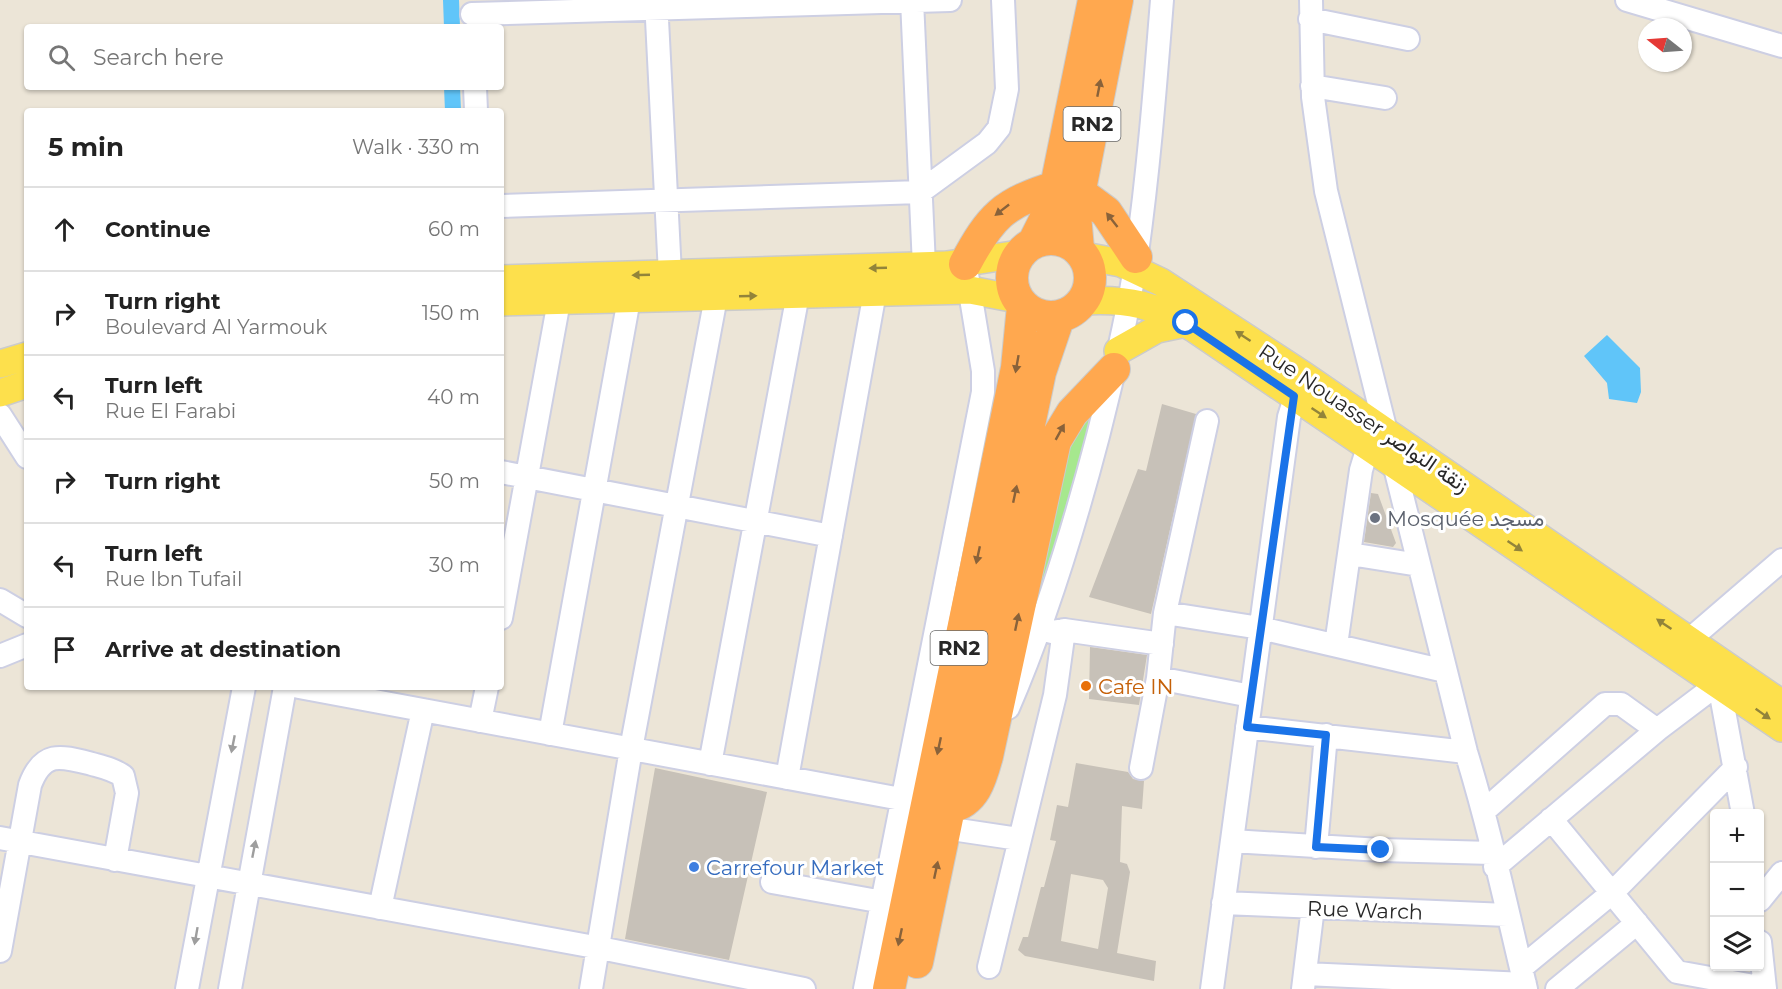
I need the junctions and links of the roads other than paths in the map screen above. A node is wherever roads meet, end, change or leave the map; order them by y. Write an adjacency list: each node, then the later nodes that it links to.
1 (950, 0): 7 (street)
2 (1004, 0): 21 (street)
3 (1076, 0): 4 (street)
4 (1094, 0): 20 (highway, RN2)
5 (1117, 0): 20 (highway, RN2, one-way to 5)
6 (1162, 0): 26 (street)
7 (913, 1): 8 (street); 21 (street)
8 (785, 3): 10 (street)
9 (1646, 3): 15 (street)
10 (656, 4): 11 (street); 22 (street)
11 (569, 5): 13 (street)
12 (1311, 9): 14 (street); 16 (street)
13 (472, 14)
14 (1408, 39)
15 (1782, 46)
16 (1312, 86): 18 (street); 49 (street)
17 (475, 90): 19 (street)
18 (1385, 98)
19 (476, 108)
20 (1067, 189): 24 (highway, RN2); 25 (highway, RN2); 26 (highway, one-way to 20); 29 (highway, one-way to 29)
21 (920, 192): 22 (street); 27 (street)
22 (666, 201): 23 (street); 28 (street)
23 (504, 206)
24 (1027, 248): 25 (highway); 29 (main road); 38 (highway, RN2)
25 (1081, 253): 26 (main road, Rue Nouasser زنقة النواصر); 39 (highway, RN2)
26 (1135, 262): 36 (street); 45 (main road, Rue Nouasser زنقة النواصر, one-way to 26)
27 (924, 266): 28 (main road, one-way to 28); 29 (main road)
28 (670, 274): 30 (main road, one-way to 30)
29 (967, 277): 31 (main road); 38 (main road); 97 (street)
30 (504, 279)
31 (875, 292): 32 (main road); 57 (street)
32 (798, 294): 33 (main road, one-way to 32); 56 (street)
33 (716, 297): 34 (main road); 55 (street)
34 (629, 299): 35 (main road); 54 (street)
35 (559, 301): 37 (main road); 53 (street)
36 (1128, 301): 39 (main road); 40 (main road); 42 (street)
37 (504, 302)
38 (1020, 302): 39 (highway); 97 (highway, RN2, one-way to 97)
39 (1070, 309): 97 (highway, RN2, one-way to 39)
40 (1186, 323): 42 (main road); 45 (main road)
41 (24, 357): 43 (main road)
42 (1116, 360): 67 (street); 91 (highway, one-way to 42)
43 (0, 364)
44 (24, 385): 46 (main road)
45 (1298, 386): 49 (main road, Rue Nouasser زنقة النواصر); 65 (street)
46 (0, 393)
47 (0, 415): 50 (street)
48 (1207, 421): 63 (street)
49 (1377, 440): 51 (main road); 58 (street); 68 (main road, Rue Nouasser زنقة النواصر, one-way to 49)
50 (24, 452)
51 (1394, 465): 60 (street); 75 (main road, one-way to 75)
52 (504, 473): 53 (street)
53 (527, 479): 54 (street); 61 (street)
54 (594, 491): 55 (street); 87 (street)
55 (677, 507): 56 (street); 89 (street)
56 (755, 522): 57 (street); 92 (street)
57 (831, 536): 95 (street)
58 (1350, 554): 60 (street); 70 (street)
59 (1782, 560): 68 (street)
60 (1419, 565): 73 (street)
61 (504, 592)
62 (0, 600): 64 (street)
63 (1166, 613): 65 (street); 69 (street)
64 (24, 614)
65 (1260, 628): 70 (street); 80 (street)
66 (1064, 630): 67 (street); 69 (street); 100 (street)
67 (1037, 633): 91 (street)
68 (1689, 640): 75 (main road, Rue Nouasser زنقة النواصر)
69 (1162, 644): 74 (street)
70 (1336, 645): 73 (street)
71 (24, 646): 72 (street)
72 (0, 656)
73 (1445, 670): 90 (street)
74 (1158, 678): 80 (street); 94 (street)
75 (1727, 678): 81 (main road, Rue Nouasser زنقة النواصر); 85 (main road, one-way to 85); 86 (street); 93 (street)
76 (243, 690): 107 (street, one-way to 107)
77 (284, 690): 109 (street, one-way to 77)
78 (315, 690): 82 (street)
79 (486, 690): 83 (street)
80 (1251, 696): 84 (street)
81 (1782, 704)
82 (423, 710): 83 (street); 114 (street)
83 (480, 721): 87 (street)
84 (1247, 727): 88 (street); 102 (street)
85 (1782, 728)
86 (1657, 730): 98 (street); 99 (street)
87 (550, 734): 89 (street)
88 (1326, 735): 90 (street); 103 (street)
89 (631, 748): 92 (street); 118 (street)
90 (1466, 752): 98 (street)
91 (987, 756): 97 (highway)
92 (710, 764): 95 (street)
93 (1736, 767): 96 (street); 110 (street)
94 (1141, 768)
95 (787, 778): 97 (street)
96 (1742, 809)
97 (931, 810): 100 (street); 112 (street); 130 (highway, RN2, one-way to 130); 131 (highway, RN2, one-way to 97)
98 (1484, 811): 105 (street)
99 (1551, 819): 105 (street); 110 (street)
100 (1018, 839): 120 (street)
101 (10, 840): 104 (street); 104 (street); 119 (street)
102 (1232, 841): 103 (street); 113 (street)
103 (1316, 847): 105 (street)
104 (115, 860): 107 (street)
105 (1493, 860): 116 (street)
106 (1782, 873): 111 (street)
107 (207, 876): 109 (street); 125 (street, one-way to 125)
108 (772, 882): 112 (street)
109 (248, 884): 114 (street); 126 (street)
110 (1613, 892): 117 (street); 123 (street)
111 (1764, 895)
112 (883, 902): 129 (street)
113 (1223, 903): 115 (street, Rue Warch); 132 (street)
114 (380, 908): 118 (street)
115 (1313, 908): 116 (street, Rue Warch); 122 (street)
116 (1508, 915): 123 (street)
117 (1637, 923): 124 (street); 133 (street)
118 (600, 948): 127 (street); 128 (street)
119 (0, 951)
120 (989, 968)
121 (1763, 971): 124 (street)
122 (1304, 981): 123 (street)
123 (1524, 981)
124 (1765, 988)
125 (187, 989)
126 (230, 989)
127 (591, 989)
128 (804, 989)
129 (865, 989)
130 (889, 989)
131 (912, 989)
132 (1212, 989)
133 (1557, 989)

